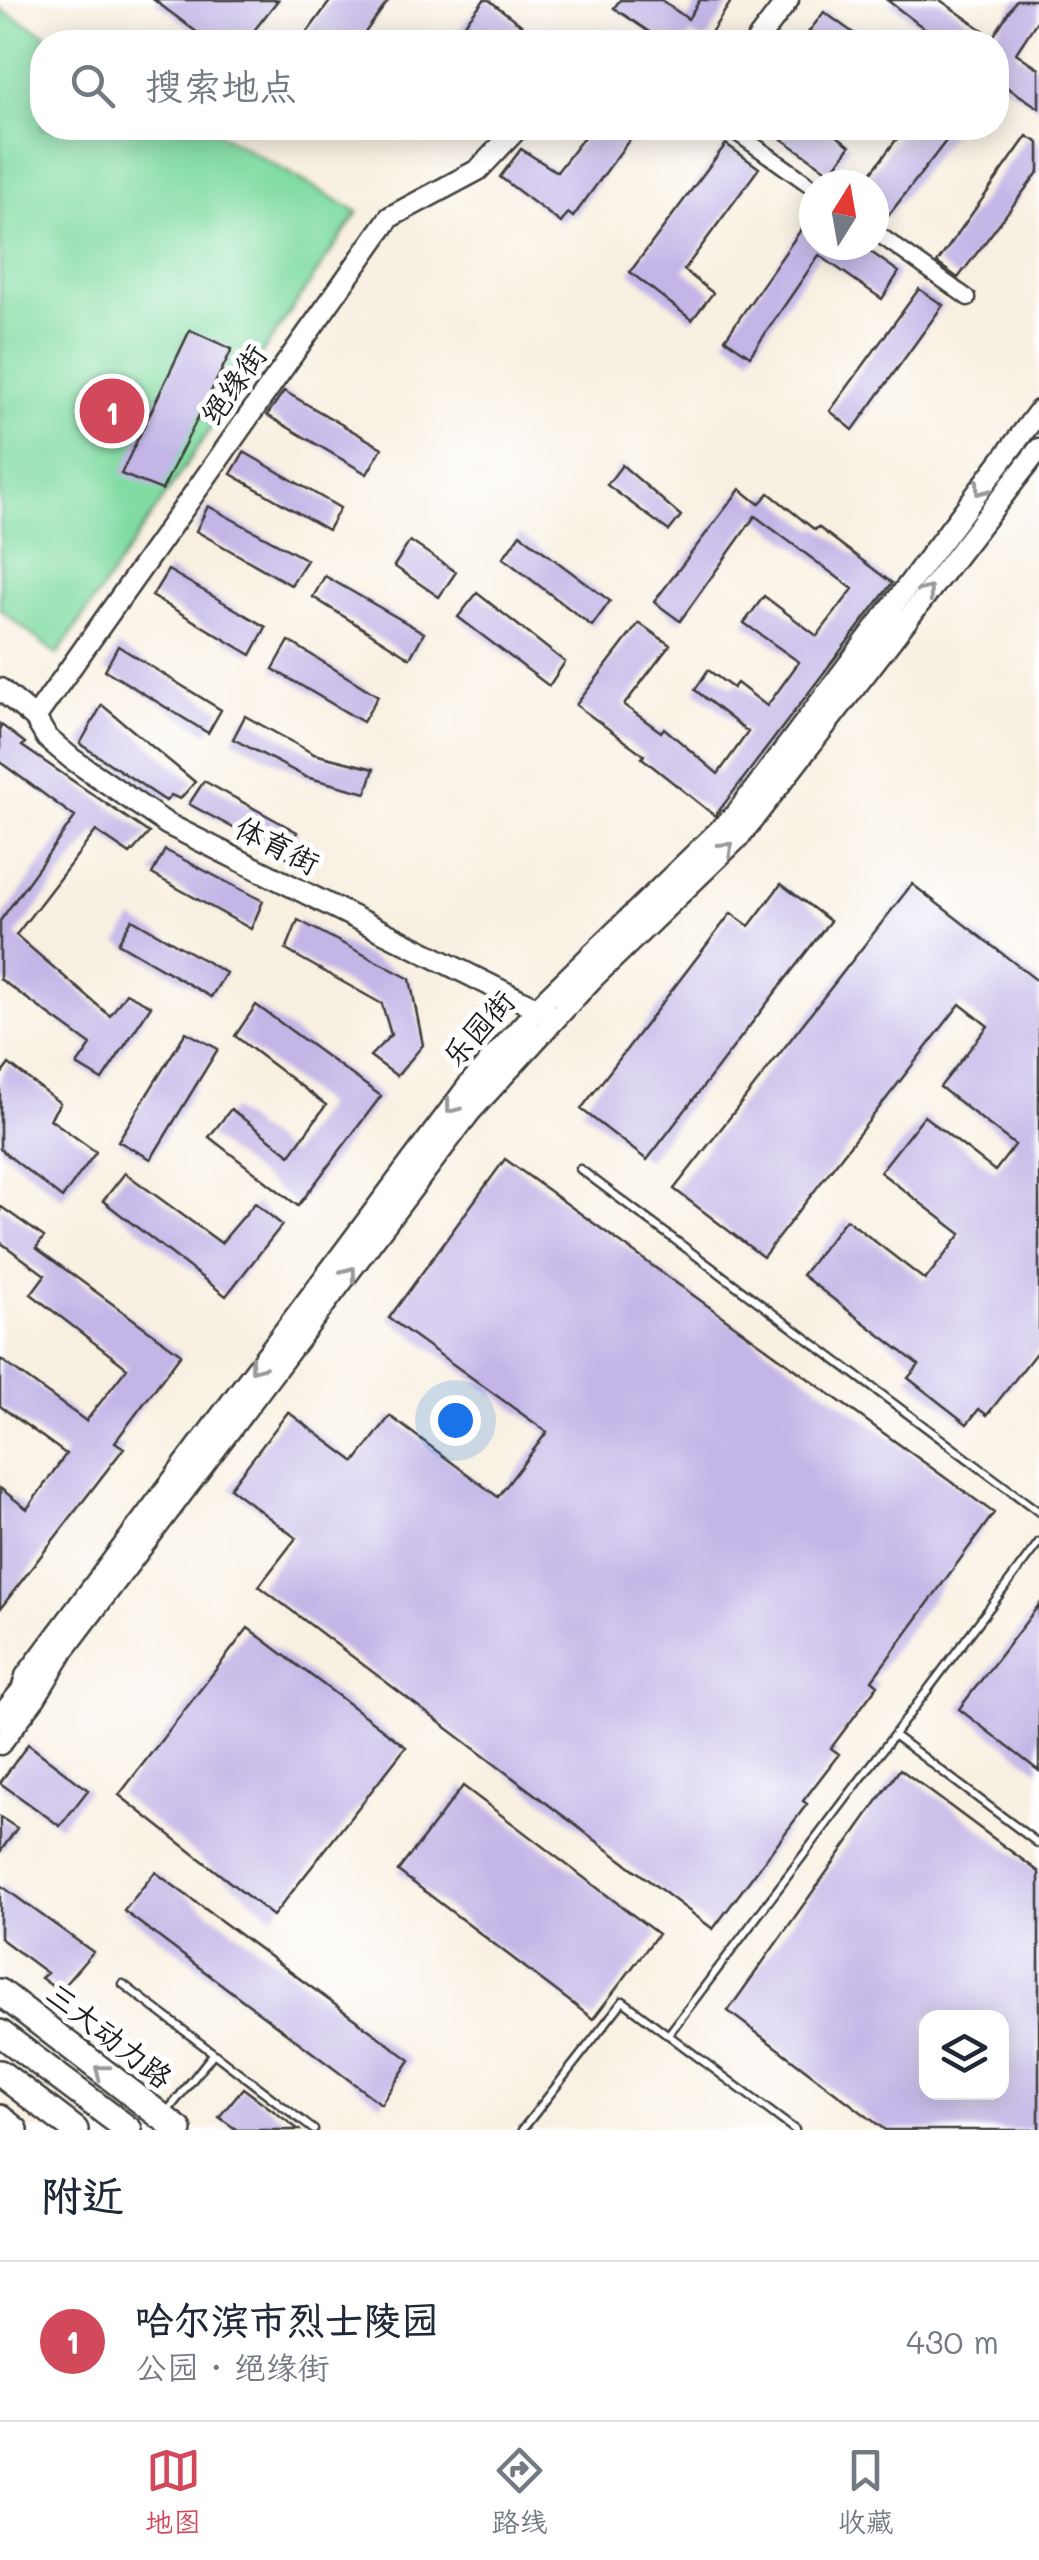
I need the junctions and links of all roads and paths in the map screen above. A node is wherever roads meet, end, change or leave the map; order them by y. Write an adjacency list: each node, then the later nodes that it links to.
1 (788, 0): 2 (main road)
2 (765, 30)
3 (507, 140): 11 (main road, 绝缘街)
4 (747, 140): 5 (street)
5 (799, 177)
6 (889, 242): 7 (street)
7 (968, 298)
8 (1039, 411): 12 (main road, 乐园街, one-way to 12)
9 (1039, 450): 12 (main road, 乐园街, one-way to 9)
10 (0, 688): 11 (main road, 体育街)
11 (35, 718): 12 (main road, 体育街)
12 (546, 1013): 16 (main road, 乐园街, one-way to 16); 18 (main road, 乐园街, one-way to 12)
13 (580, 1169): 14 (lane)
14 (1039, 1512)
15 (1039, 1542): 17 (lane)
16 (0, 1717)
17 (894, 1736): 19 (lane); 23 (lane)
18 (0, 1744)
19 (1039, 1844)
20 (123, 1984): 24 (lane)
21 (0, 1992): 28 (highway, 三大动力路, one-way to 21)
22 (0, 2032): 27 (highway)
23 (668, 2035): 32 (lane); 33 (lane)
24 (214, 2054): 28 (lane); 31 (lane)
25 (0, 2073): 30 (highway)
26 (0, 2118): 29 (highway)
27 (121, 2124)
28 (170, 2124)
29 (15, 2130)
30 (75, 2130)
31 (314, 2130)
32 (522, 2130)
33 (795, 2130)

